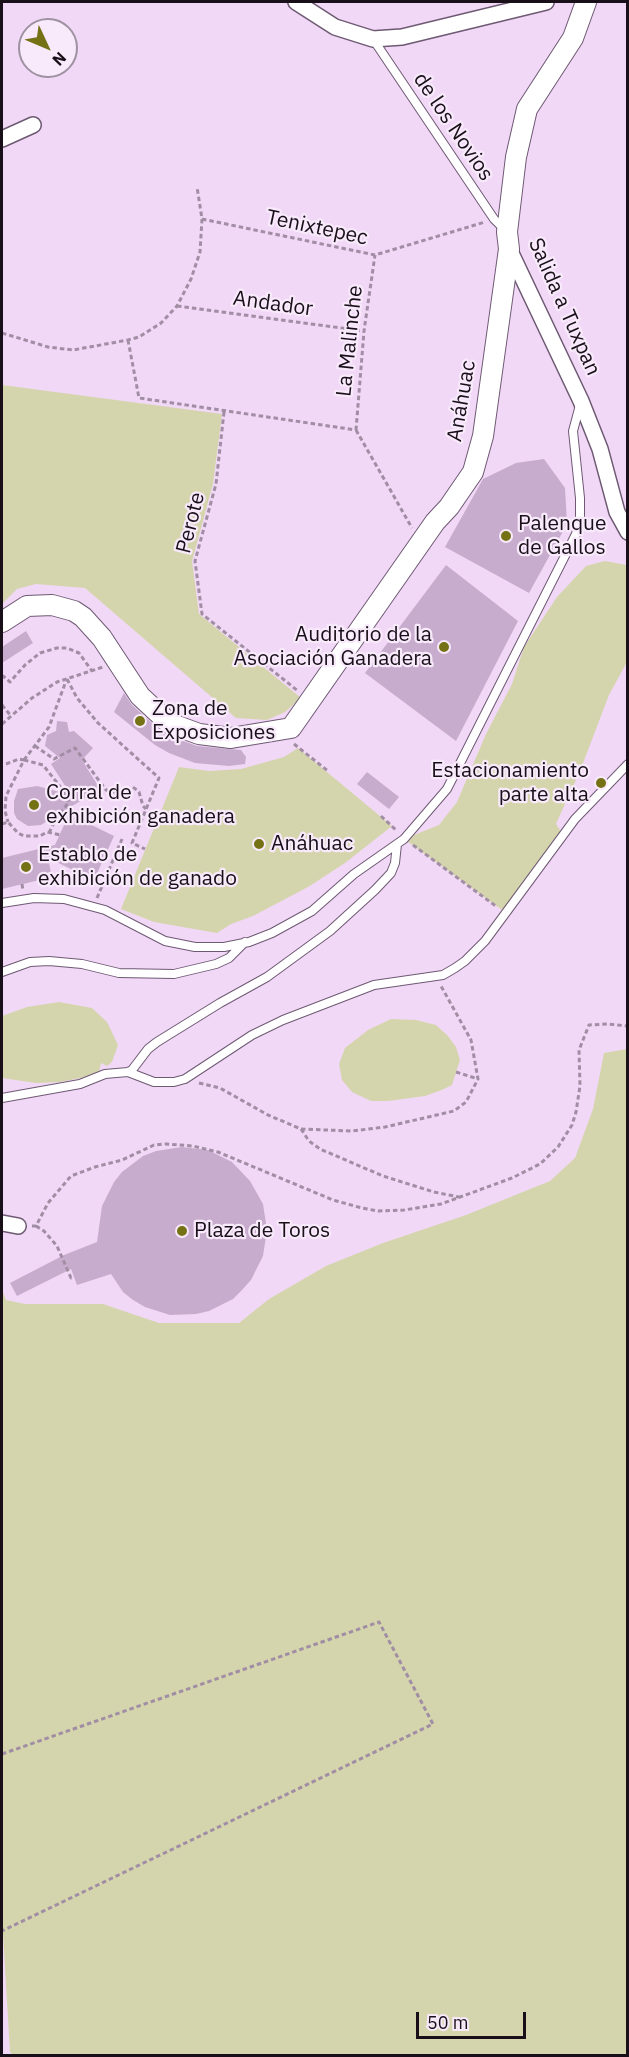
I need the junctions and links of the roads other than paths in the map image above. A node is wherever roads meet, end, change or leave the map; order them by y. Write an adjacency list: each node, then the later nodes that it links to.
1 (296, 2): 4 (street)
2 (546, 2): 4 (street)
3 (586, 2): 7 (street, Salida a Tuxpan)
4 (373, 39): 7 (lane, de los Novios)
5 (33, 125): 6 (street)
6 (2, 139)
7 (503, 234): 8 (street, Salida a Tuxpan); 10 (street, Anáhuac)
8 (581, 401): 9 (street, Salida a Tuxpan); 12 (lane)
9 (627, 532)
10 (2, 622)
11 (627, 764): 16 (lane)
12 (400, 842): 14 (lane); 16 (lane)
13 (2, 903): 14 (lane)
14 (245, 942): 15 (lane)
15 (2, 972)
16 (128, 1072): 17 (lane)
17 (2, 1098)
18 (2, 1222): 19 (street)
19 (18, 1226)

